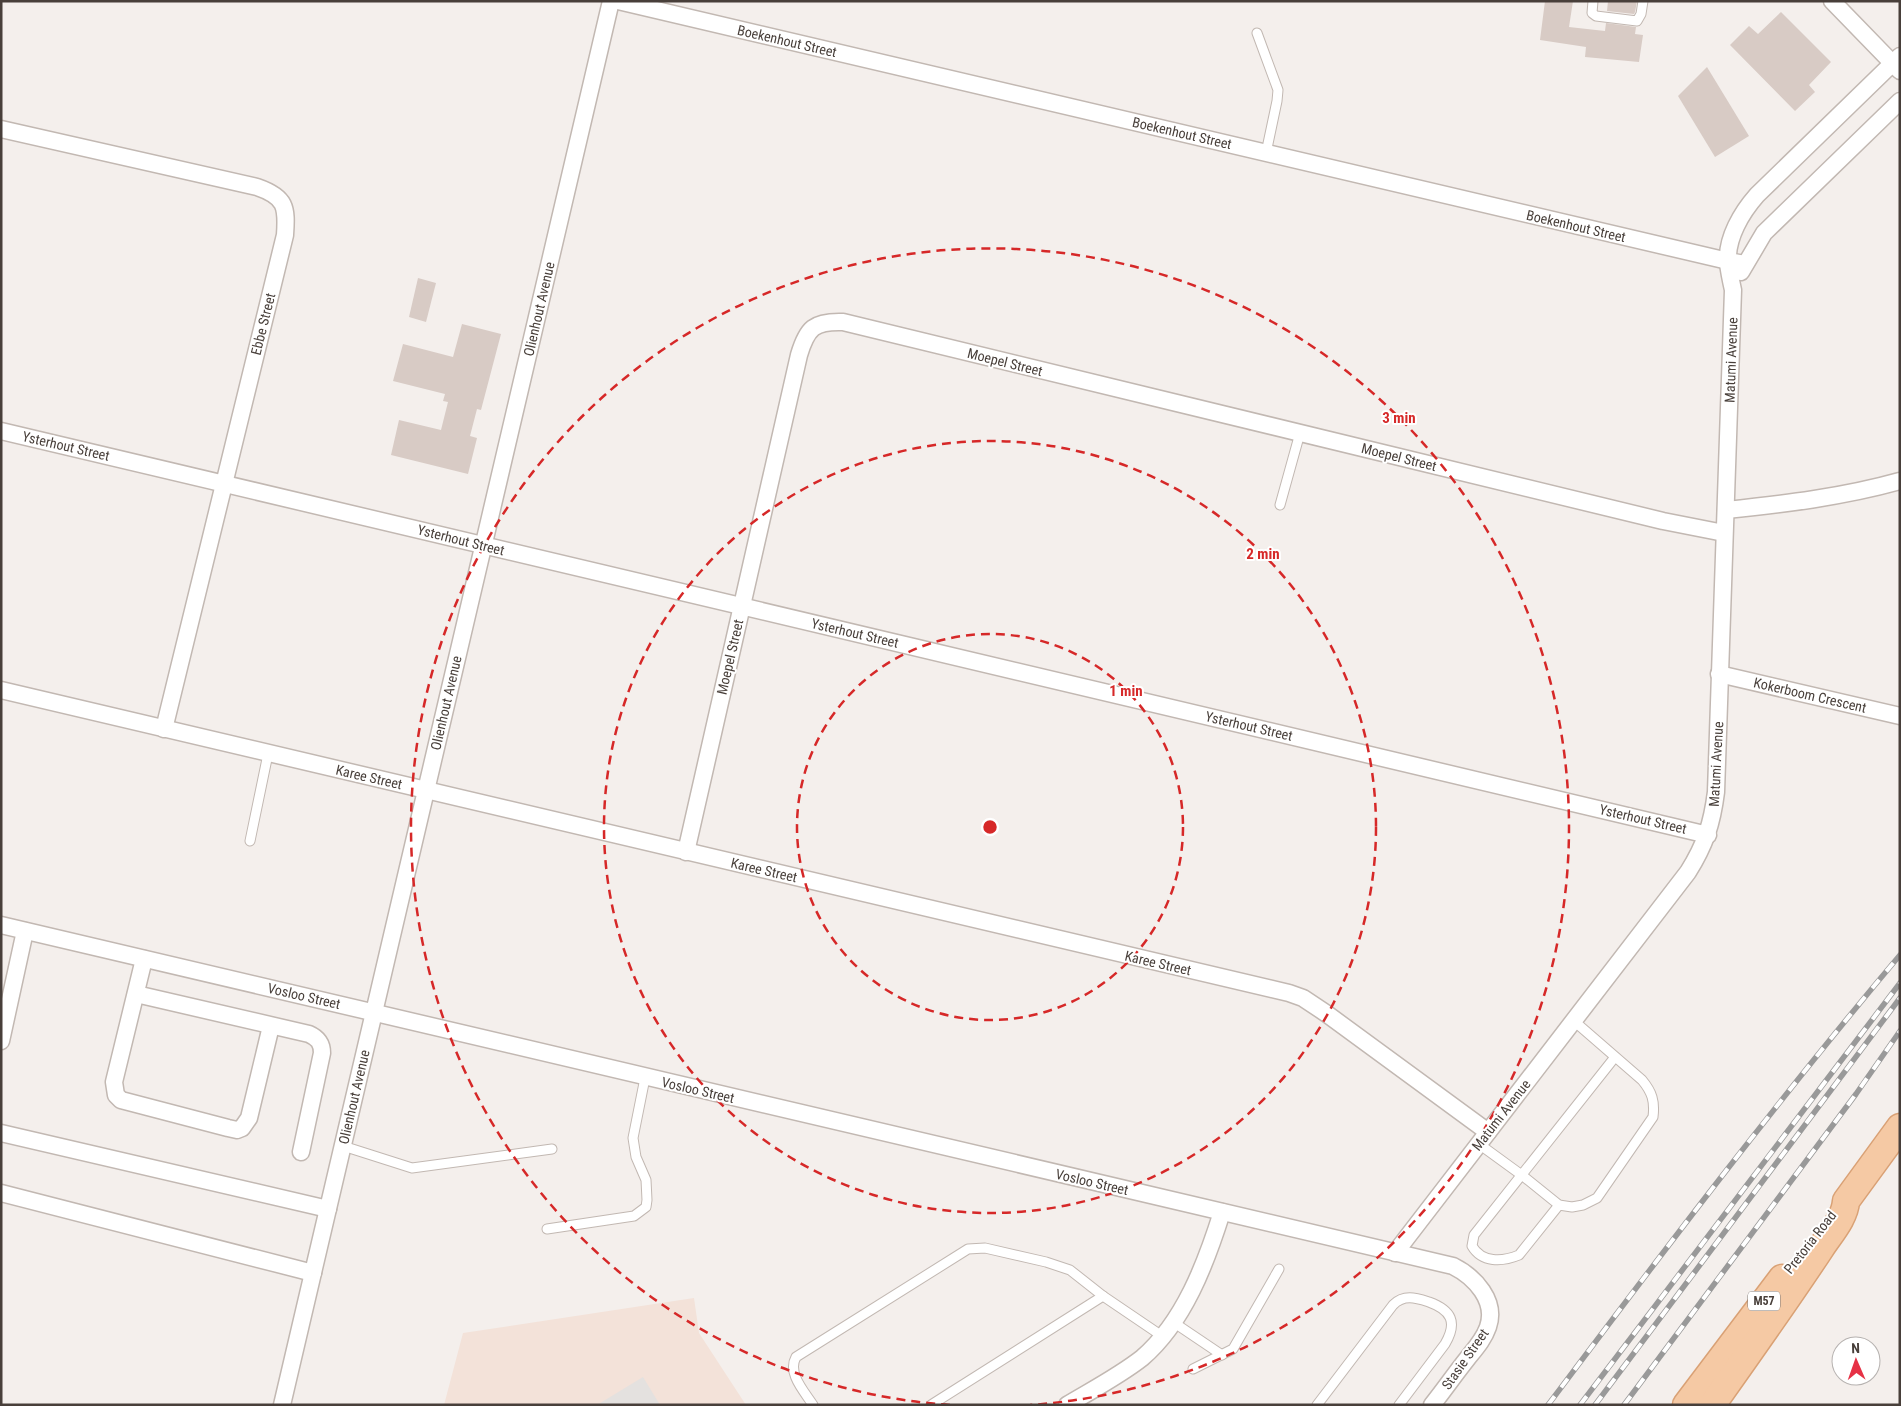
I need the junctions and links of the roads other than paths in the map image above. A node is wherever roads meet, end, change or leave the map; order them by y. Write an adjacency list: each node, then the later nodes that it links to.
1 (611, 1): 21 (street, Olienhout Avenue)
2 (618, 1): 10 (street, Boekenhout Street)
3 (1593, 1): 4 (lane)
4 (1643, 1)
5 (1832, 1): 7 (street)
6 (1257, 33): 10 (lane)
7 (1898, 63): 11 (street, Matumi Avenue)
8 (1900, 101): 12 (street, Matumi Avenue)
9 (1, 129): 17 (street, Ebbe Street)
10 (1266, 153): 11 (street, Boekenhout Street)
11 (1728, 261): 12 (street, Boekenhout Street); 13 (street, Matumi Avenue)
12 (1745, 264): 13 (street, Matumi Avenue)
13 (1733, 290): 19 (street, Matumi Avenue)
14 (1, 431): 17 (street, Ysterhout Street)
15 (1300, 433): 18 (lane); 20 (street, Moepel Street); 22 (street, Moepel Street)
16 (1900, 480): 19 (street)
17 (224, 483): 21 (street, Ysterhout Street); 26 (street, Ebbe Street)
18 (1280, 505)
19 (1726, 510): 20 (street, Matumi Avenue)
20 (1724, 533): 23 (street, Matumi Avenue)
21 (483, 545): 22 (street, Ysterhout Street); 28 (street, Olienhout Avenue)
22 (742, 606): 29 (street, Ysterhout Street); 31 (street, Moepel Street)
23 (1720, 674): 25 (street, Kokerboom Crescent); 29 (street, Matumi Avenue)
24 (1, 690): 26 (street, Karee Street)
25 (1900, 716)
26 (164, 730): 27 (street, Karee Street)
27 (268, 754): 28 (street, Karee Street); 30 (lane)
28 (426, 790): 31 (street, Karee Street); 36 (street, Olienhout Avenue)
29 (1708, 835): 37 (street, Matumi Avenue)
30 (250, 841)
31 (686, 852): 44 (street, Karee Street)
32 (1, 925): 33 (street, Vosloo Street)
33 (25, 931): 34 (street, Vosloo Street); 39 (street)
34 (144, 959): 35 (street); 36 (street, Vosloo Street)
35 (136, 994): 38 (street); 38 (street)
36 (374, 1012): 41 (street, Vosloo Street); 45 (street, Olienhout Avenue)
37 (1574, 1021): 40 (lane); 44 (street, Matumi Avenue)
38 (271, 1026): 47 (street)
39 (1, 1041)
40 (1615, 1057): 48 (lane); 51 (lane)
41 (645, 1078): 53 (street, Vosloo Street); 54 (lane)
42 (1900, 1127): 50 (main road, Pretoria Road / M57)
43 (1, 1133): 52 (street)
44 (1484, 1138): 48 (lane); 55 (street, Matumi Avenue)
45 (343, 1146): 46 (lane); 52 (street, Olienhout Avenue)
46 (552, 1149)
47 (302, 1152)
48 (1523, 1176): 51 (lane); 51 (lane)
49 (1, 1193): 57 (street)
50 (1846, 1201): 63 (main road, Pretoria Road / M57); 71 (main road, Pretoria Road / M57)
51 (1559, 1205)
52 (328, 1209): 57 (street, Olienhout Avenue)
53 (1222, 1212): 55 (street, Vosloo Street); 59 (street)
54 (548, 1229)
55 (1395, 1253): 70 (street, Stasie Street)
56 (1279, 1269): 61 (lane)
57 (313, 1273): 64 (street, Olienhout Avenue)
58 (1103, 1296): 60 (lane); 65 (lane); 66 (lane)
59 (1173, 1322): 60 (street); 61 (lane)
60 (1162, 1336): 67 (street)
61 (1222, 1355): 62 (lane)
62 (1193, 1369)
63 (1726, 1394): 72 (main road, Pretoria Road / M57)
64 (282, 1405)
65 (813, 1405)
66 (931, 1405)
67 (1067, 1405)
68 (1317, 1405): 69 (lane)
69 (1399, 1405)
70 (1432, 1405)
71 (1686, 1405)
72 (1712, 1405)

